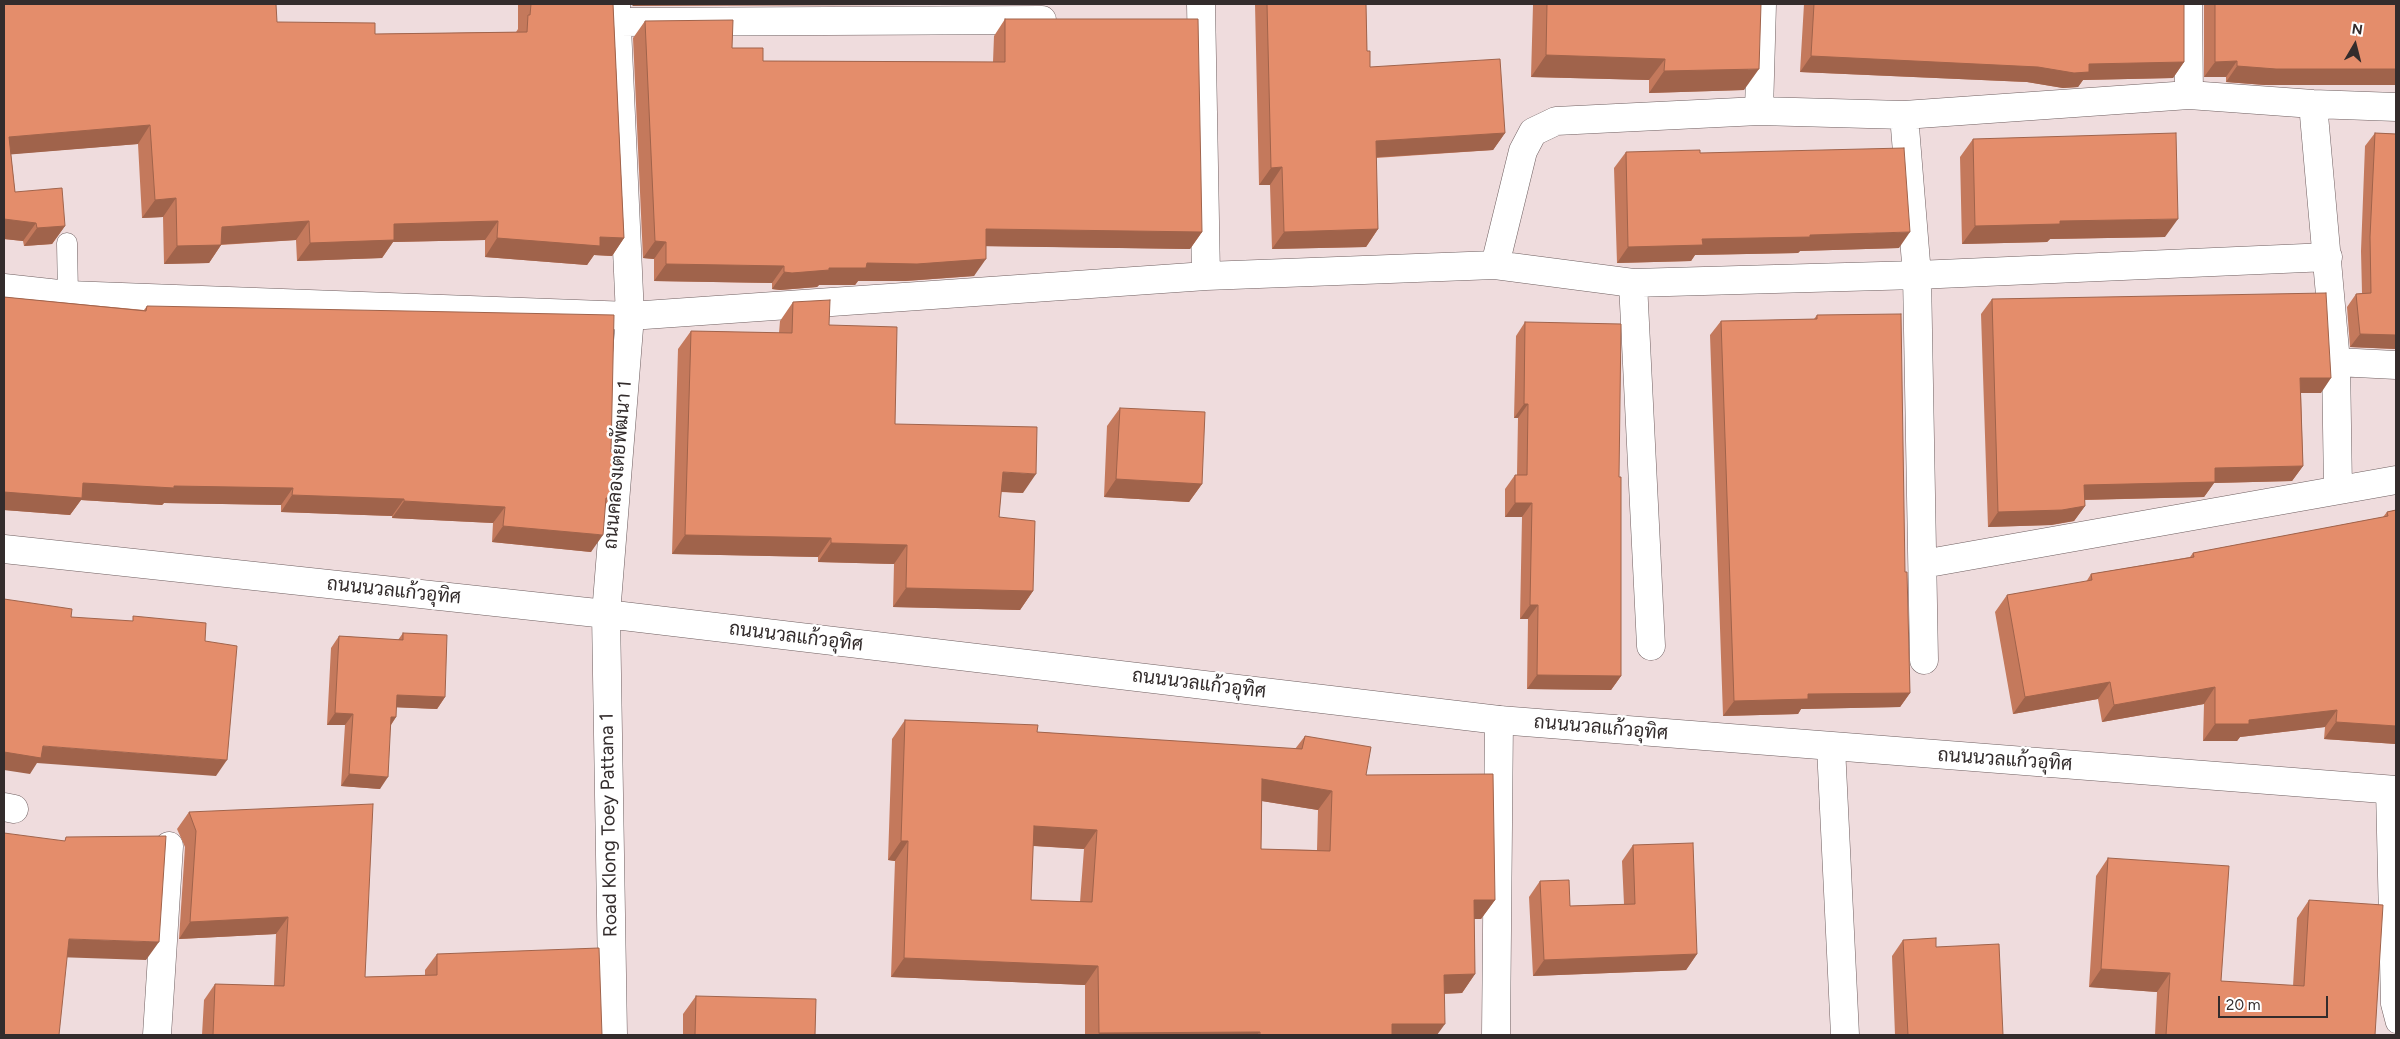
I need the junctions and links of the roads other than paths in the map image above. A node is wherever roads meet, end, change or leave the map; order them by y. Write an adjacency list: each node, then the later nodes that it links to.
1 (1762, 4): 9 (street)
2 (2188, 4): 6 (street)
3 (616, 13): 5 (street); 19 (street, ถนนคลองเตยพัฒนา 1)
4 (1194, 14): 15 (street)
5 (1062, 20)
6 (2190, 95): 7 (street); 10 (street)
7 (2312, 104): 8 (street); 12 (street)
8 (2396, 107)
9 (1759, 111): 10 (street); 13 (street)
10 (1904, 115): 14 (street)
11 (67, 243): 18 (lane)
12 (2328, 257): 14 (street); 20 (street)
13 (1495, 265): 15 (street); 16 (street)
14 (1917, 275): 16 (street); 25 (street)
15 (1206, 276): 19 (street)
16 (1633, 283): 27 (street)
17 (4, 288): 18 (street)
18 (68, 295): 19 (street)
19 (630, 316): 26 (street, ถนนคลองเตยพัฒนา 1)
20 (2336, 362): 21 (street); 23 (street)
21 (2396, 365)
22 (2396, 480): 23 (street)
23 (2338, 489): 25 (street)
24 (4, 549): 26 (street, ถนนนวลแก้วอุทิศ)
25 (1923, 564): 28 (street)
26 (606, 614): 29 (street, ถนนนวลแก้วอุทิศ); 35 (street, Road Klong Toey Pattana 1)
27 (1651, 646)
28 (1924, 660)
29 (1499, 720): 30 (street, ถนนนวลแก้วอุทิศ); 36 (street)
30 (1831, 747): 31 (street, ถนนนวลแก้วอุทิศ); 37 (street)
31 (2391, 789): 33 (lane)
32 (169, 846): 34 (street)
33 (2396, 1023)
34 (157, 1035)
35 (613, 1035)
36 (1496, 1035)
37 (1845, 1035)

